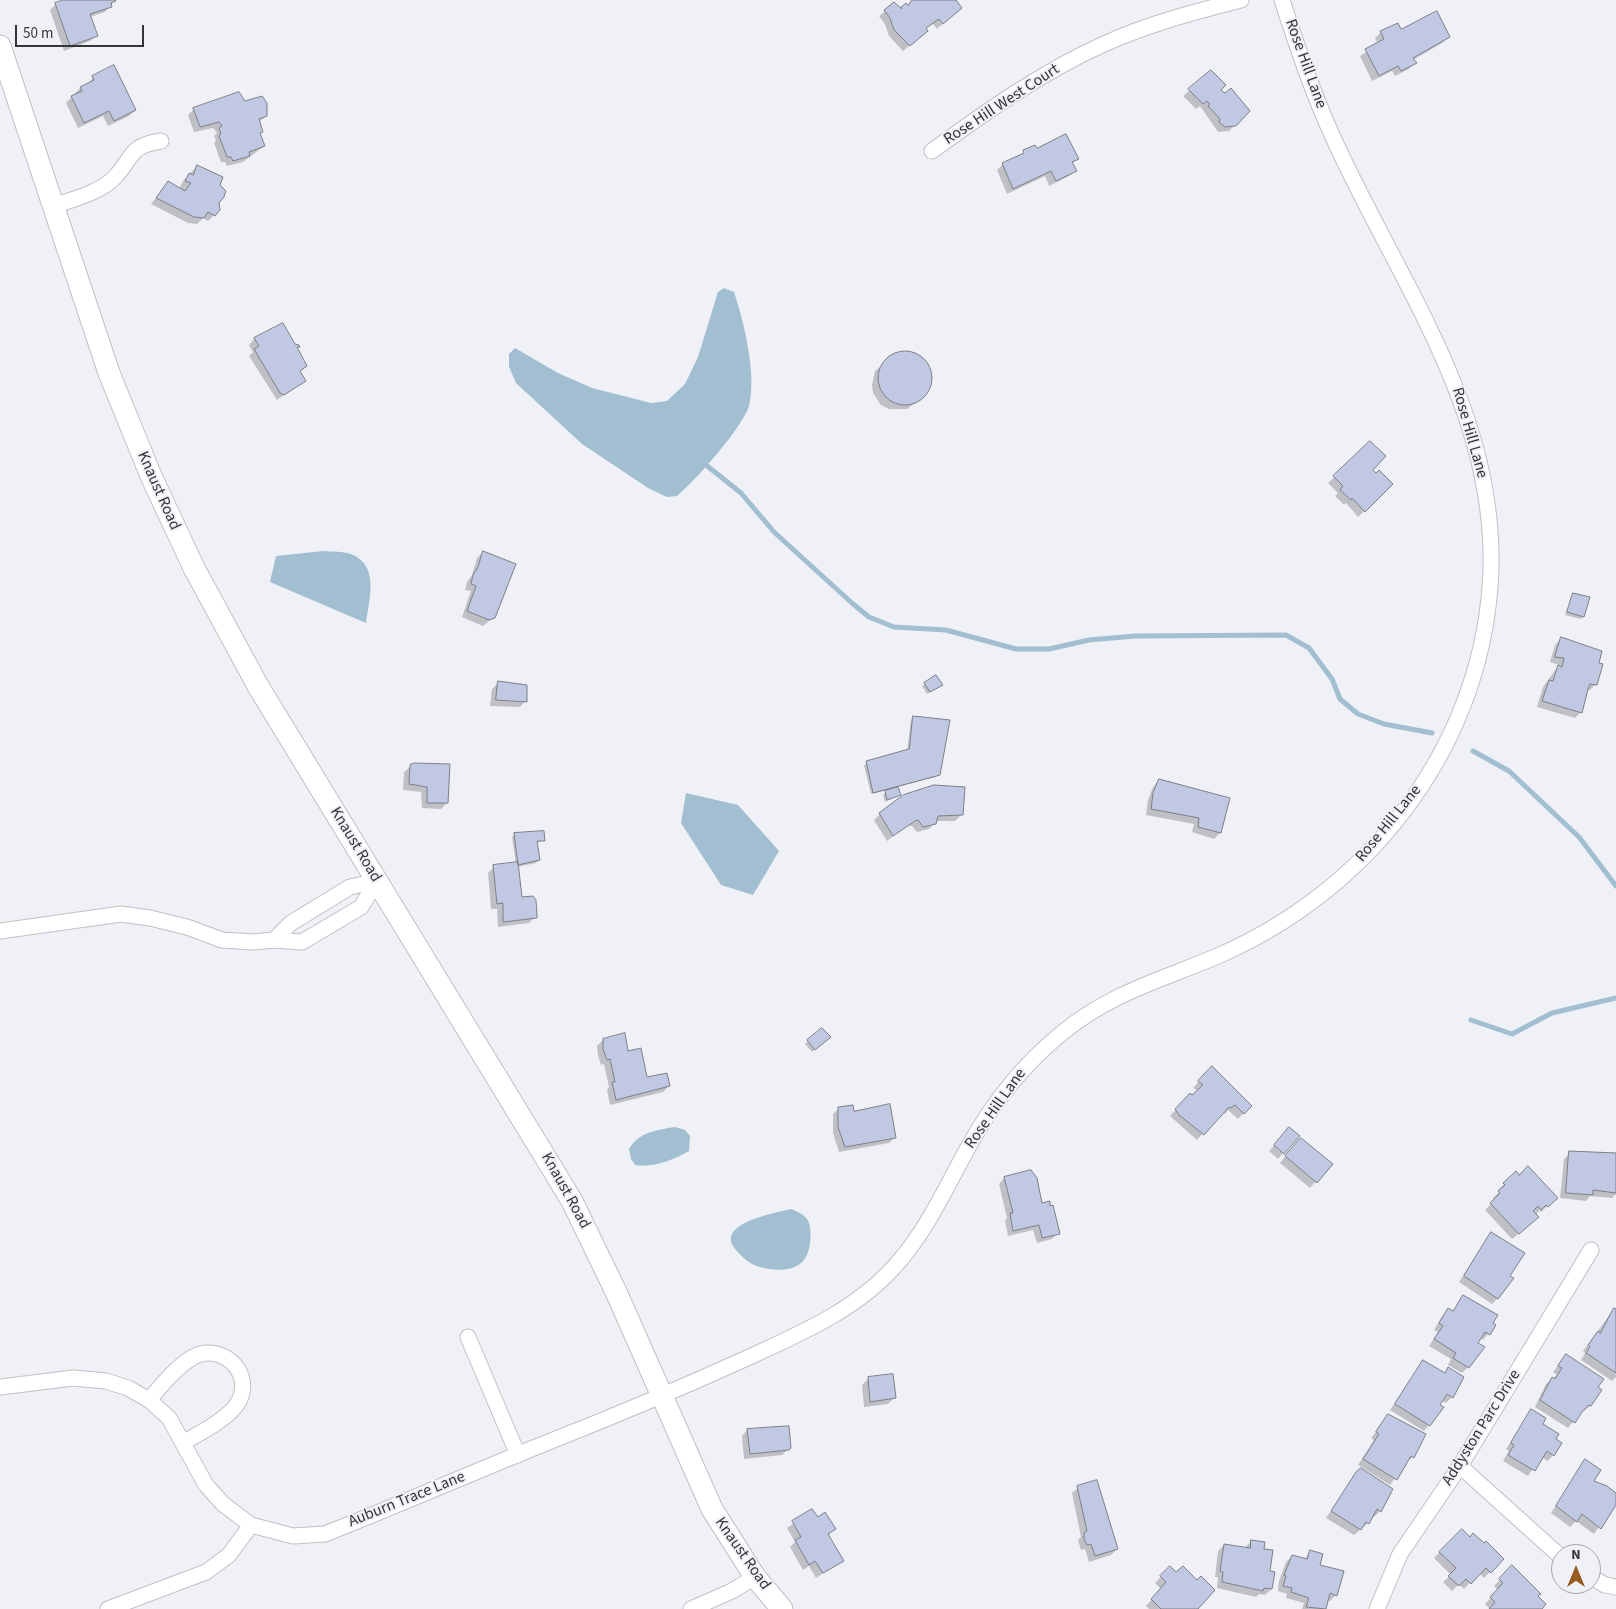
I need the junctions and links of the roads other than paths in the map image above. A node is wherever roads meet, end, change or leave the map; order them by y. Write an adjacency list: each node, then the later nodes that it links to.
1 (1241, 0): 5 (street, Rose Hill West Court)
2 (1282, 0): 13 (street, Rose Hill Lane)
3 (0, 46): 6 (main road, Knaust Road)
4 (161, 141): 6 (street)
5 (932, 151)
6 (53, 206): 7 (main road, Knaust Road)
7 (377, 882): 9 (street); 9 (street); 13 (main road, Knaust Road)
8 (0, 930): 9 (street)
9 (274, 940)
10 (1591, 1250): 17 (street, Addyston Parc Drive)
11 (468, 1337): 16 (street)
12 (0, 1387): 14 (street, Auburn Trace Lane)
13 (661, 1398): 16 (street, Auburn Trace Lane); 20 (main road, Knaust Road)
14 (149, 1400): 15 (street, Auburn Trace Lane); 15 (street)
15 (184, 1442): 18 (street, Auburn Trace Lane)
16 (518, 1455): 18 (street, Auburn Trace Lane)
17 (1460, 1466): 19 (street); 26 (street, Addyston Parc Drive)
18 (250, 1525): 23 (street)
19 (1551, 1548)
20 (754, 1577): 24 (street); 25 (main road, Knaust Road)
21 (1601, 1583): 22 (street)
22 (1616, 1587)
23 (108, 1609)
24 (691, 1609)
25 (782, 1609)
26 (1377, 1609)

